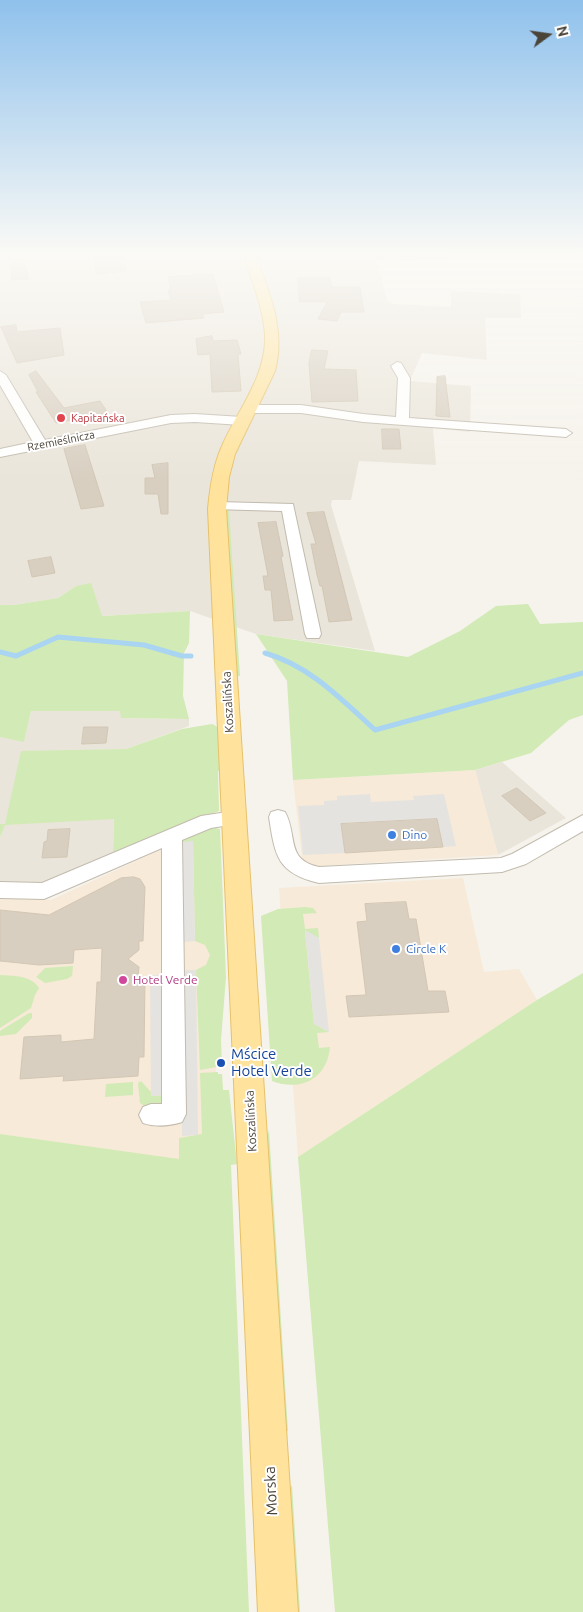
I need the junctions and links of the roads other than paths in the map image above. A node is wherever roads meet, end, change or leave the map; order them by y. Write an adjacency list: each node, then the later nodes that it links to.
1 (271, 328): 4 (main road, Koszalińska)
2 (397, 366): 5 (street)
3 (0, 375): 7 (street)
4 (245, 415): 5 (street); 7 (street, Rzemieślnicza); 9 (main road, Koszalińska)
5 (402, 421): 6 (street)
6 (566, 433)
7 (41, 444): 8 (street, Rzemieślnicza)
8 (0, 453)
9 (218, 506): 10 (street); 12 (main road, Koszalińska)
10 (314, 634)
11 (278, 817): 13 (street)
12 (234, 818): 14 (street); 17 (main road, Koszalińska)
13 (583, 822)
14 (172, 836): 15 (street); 16 (street)
15 (0, 890)
16 (152, 1116)
17 (265, 1370): 18 (main road, Morska)
18 (278, 1612)

